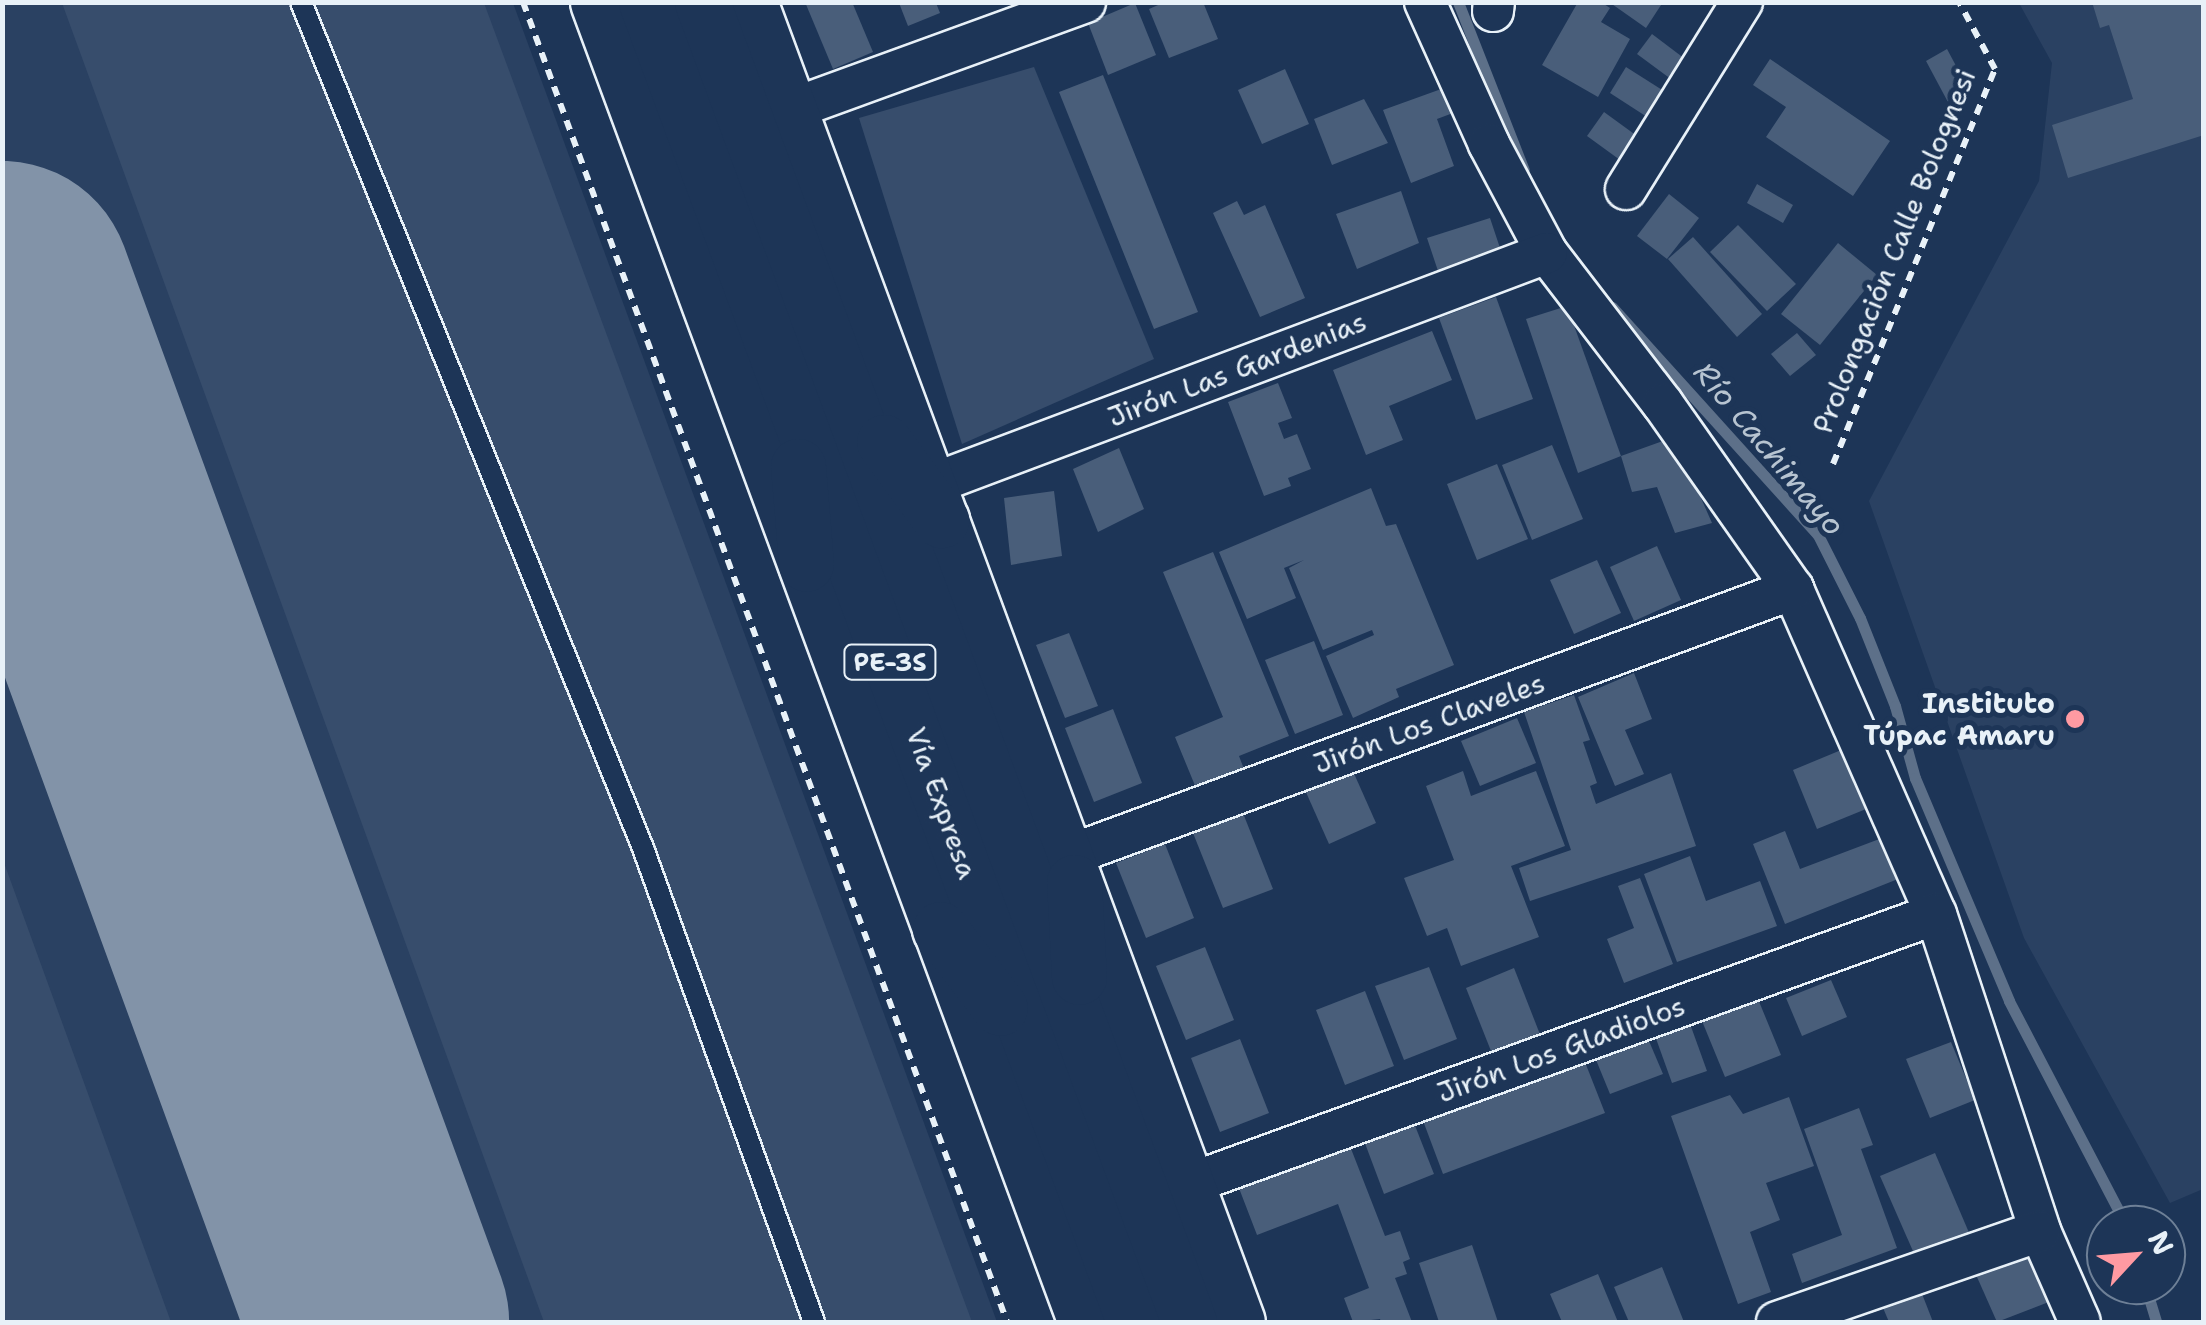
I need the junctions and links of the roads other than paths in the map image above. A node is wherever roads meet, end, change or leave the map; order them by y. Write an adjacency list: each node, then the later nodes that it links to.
1 (301, 2): 22 (lane)
2 (598, 2): 14 (main road, Vía Expresa / PE-3S)
3 (646, 2): 12 (main road, Vía Expresa / PE-3S)
4 (702, 2): 12 (main road, Vía Expresa / PE-3S)
5 (749, 2): 9 (main road)
6 (1085, 2): 9 (street)
7 (1425, 2): 11 (street)
8 (1742, 2): 10 (street)
9 (789, 110): 13 (main road)
10 (1626, 189)
11 (1547, 253): 13 (street, Jirón Las Gardenias); 15 (street)
12 (818, 392): 13 (main road); 14 (main road); 19 (main road, Vía Expresa / PE-3S)
13 (934, 503): 16 (main road)
14 (806, 564): 18 (main road, Vía Expresa / PE-3S)
15 (1793, 589): 16 (street, Jirón Los Claveles); 17 (street)
16 (1069, 869): 19 (main road); 20 (main road)
17 (1936, 914): 20 (street, Jirón Los Gladiolos); 21 (street)
18 (940, 929): 19 (main road); 23 (main road, Vía Expresa / PE-3S)
19 (1059, 1045): 24 (main road, Vía Expresa / PE-3S); 25 (main road, Vía Expresa / PE-3S)
20 (1186, 1185): 26 (main road)
21 (2040, 1232): 27 (street); 28 (street)
22 (814, 1322)
23 (1086, 1322)
24 (1134, 1322)
25 (1189, 1322)
26 (1237, 1322)
27 (1777, 1322)
28 (2080, 1322)

